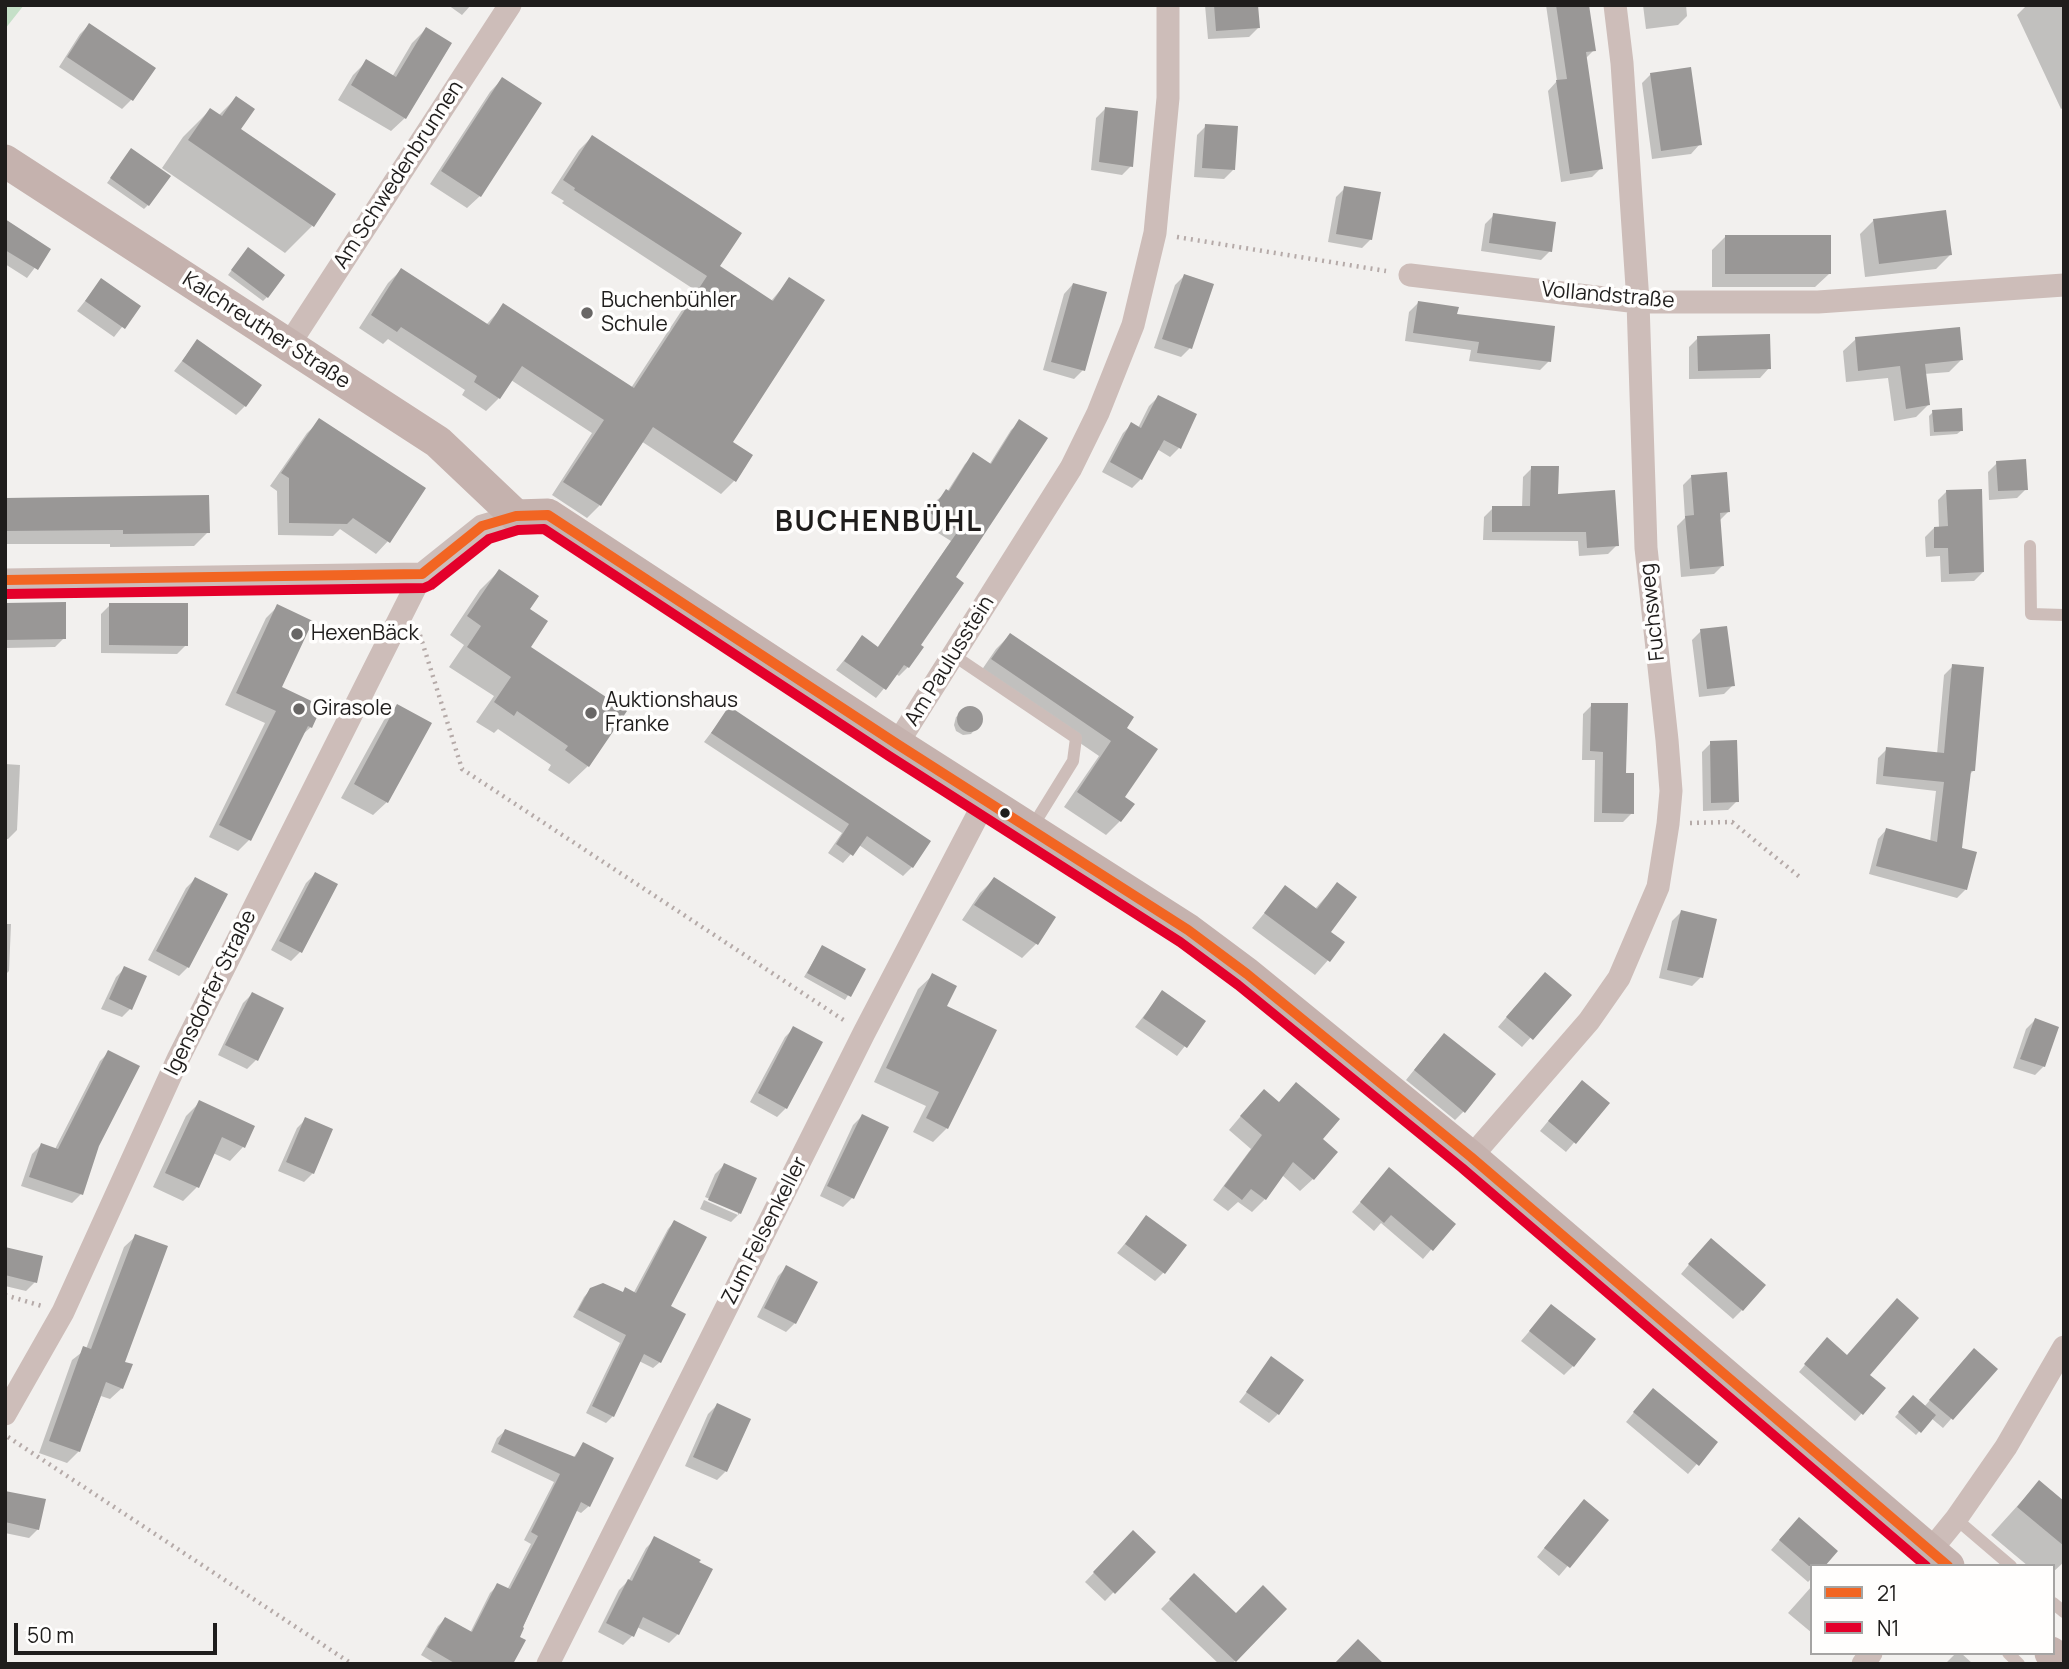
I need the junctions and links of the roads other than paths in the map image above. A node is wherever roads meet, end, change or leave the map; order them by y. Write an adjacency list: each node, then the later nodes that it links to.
1 (510, 5): 8 (street, Am Schwedenbrunnen)
2 (1168, 5): 14 (street, Am Paulusstein)
3 (1615, 5): 7 (street, Fuchsweg)
4 (5, 161): 8 (street, Kalchreuther Straße)
5 (1410, 275): 7 (street, Vollandstraße)
6 (2064, 285): 7 (street, Vollandstraße)
7 (1638, 302): 18 (street, Fuchsweg)
8 (288, 346): 9 (street, Kalchreuther Straße)
9 (516, 516): 11 (street); 15 (street, Am Paulusstein)
10 (2030, 547): 13 (lane)
11 (422, 574): 12 (street); 20 (street, Igensdorfer Straße)
12 (5, 580)
13 (2064, 615)
14 (953, 655): 15 (street, Am Paulusstein); 17 (lane)
15 (897, 744): 16 (street, Am Paulusstein)
16 (985, 801): 17 (street, Am Paulusstein); 24 (street, Zum Felsenkeller)
17 (1030, 830): 18 (street, Am Paulusstein)
18 (1471, 1157): 22 (street)
19 (2064, 1347): 21 (street)
20 (5, 1414)
21 (1956, 1518): 22 (street); 23 (lane)
22 (1939, 1561)
23 (2009, 1564)
24 (548, 1664)

